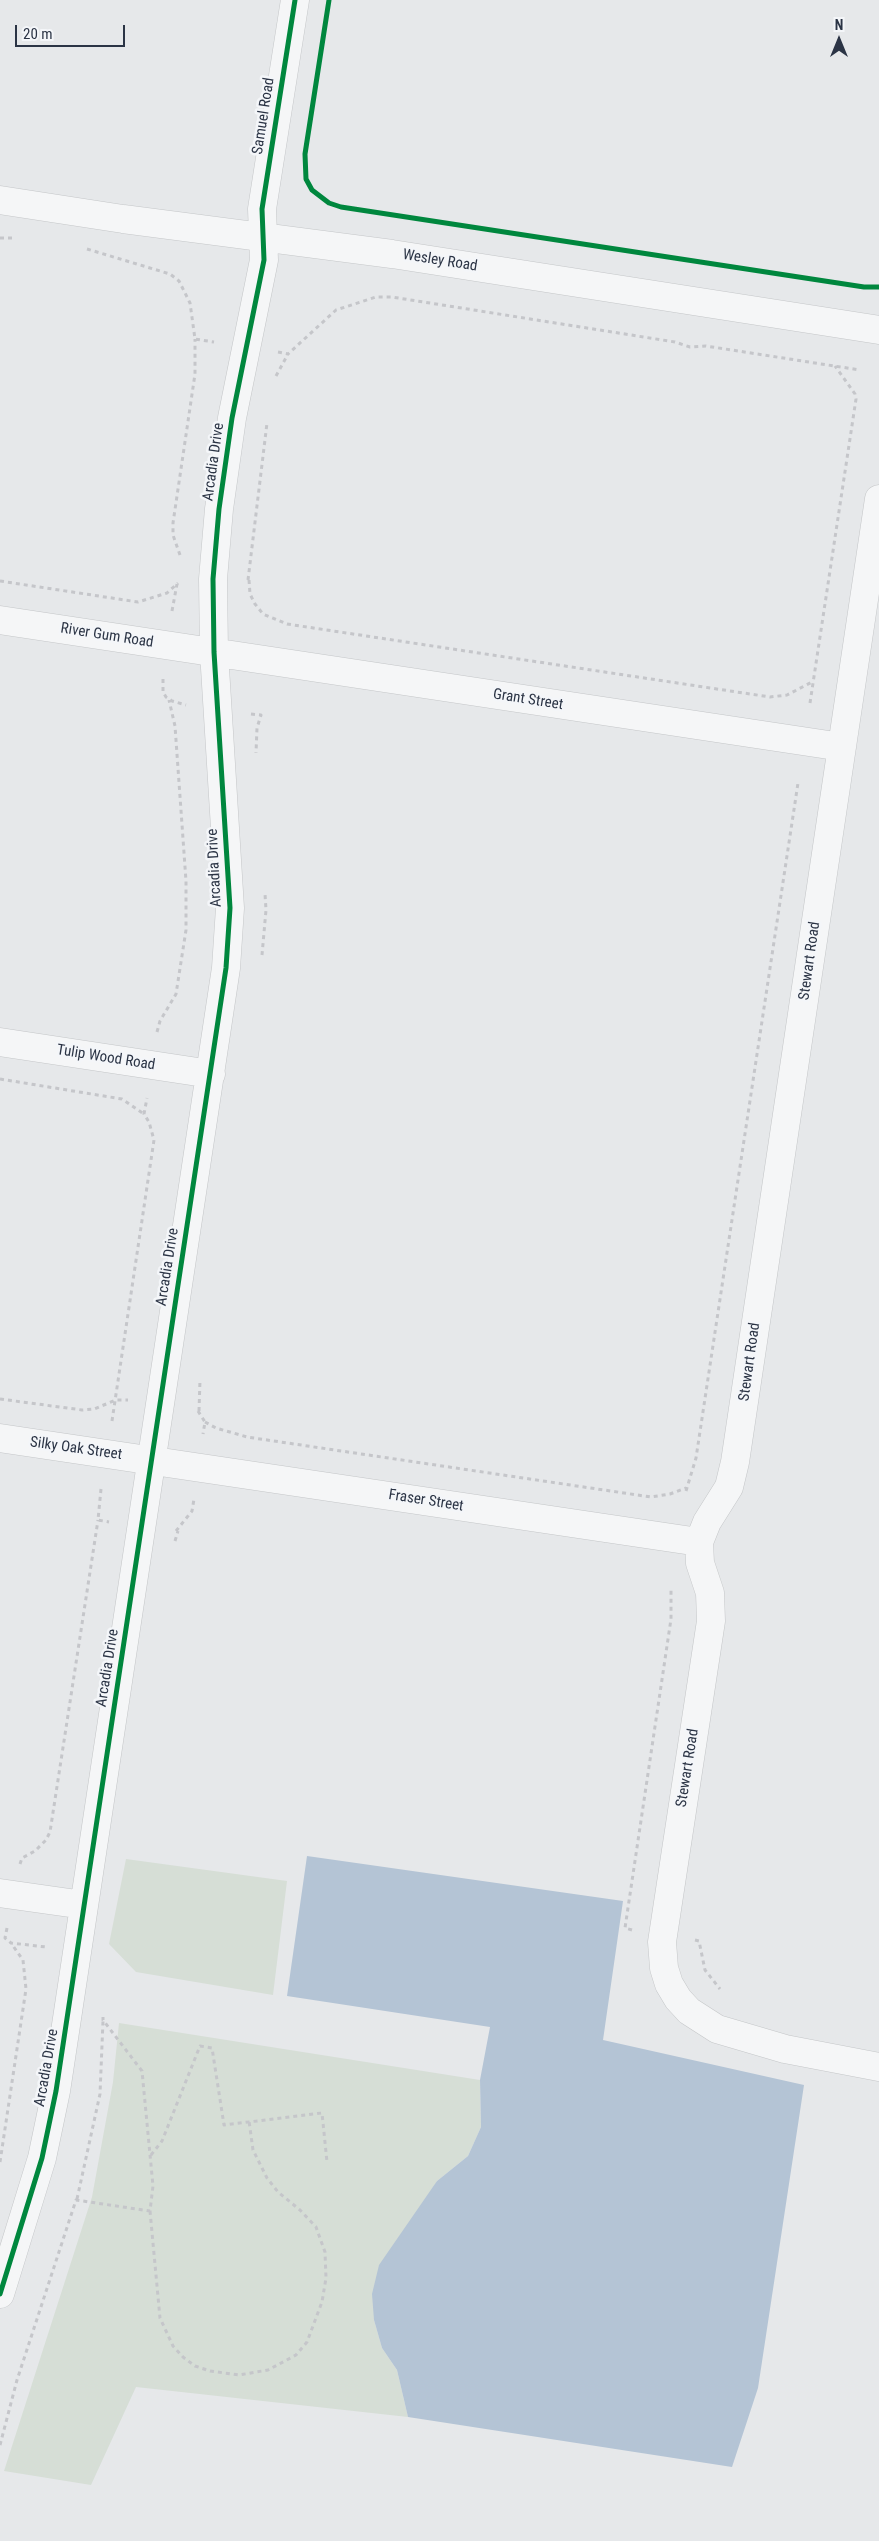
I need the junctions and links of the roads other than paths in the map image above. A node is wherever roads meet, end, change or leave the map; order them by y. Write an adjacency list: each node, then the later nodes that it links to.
1 (295, 0): 3 (street, Samuel Road)
2 (0, 200): 3 (street, Wesley Road)
3 (263, 236): 4 (street, Wesley Road); 7 (street, Arcadia Drive)
4 (879, 330)
5 (879, 499): 8 (street, Stewart Road)
6 (0, 620): 7 (street, River Gum Road)
7 (214, 652): 8 (street, Grant Street); 10 (street, Arcadia Drive)
8 (842, 747): 13 (street, Stewart Road)
9 (0, 1042): 10 (street, Tulip Wood Road)
10 (211, 1074): 12 (street, Arcadia Drive)
11 (0, 1438): 12 (street, Silky Oak Street)
12 (152, 1460): 13 (street, Fraser Street); 15 (street, Arcadia Drive)
13 (699, 1542): 16 (street, Stewart Road)
14 (0, 1893): 15 (street)
15 (84, 1905): 17 (street, Arcadia Drive)
16 (879, 2067)
17 (0, 2294)

